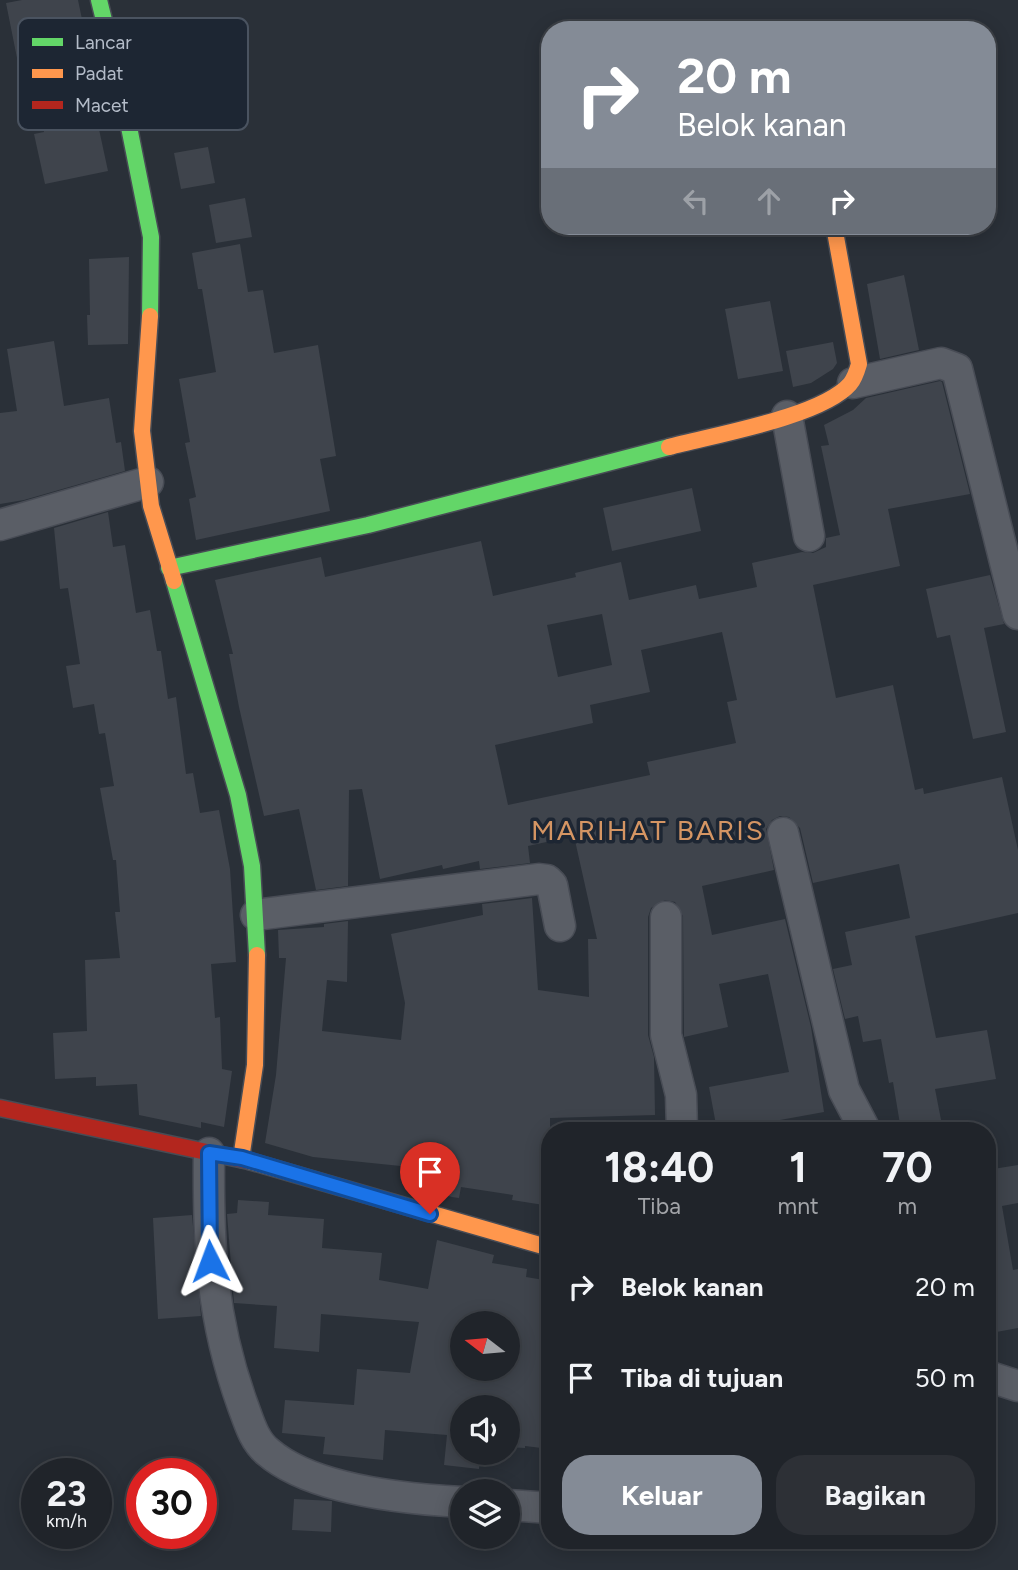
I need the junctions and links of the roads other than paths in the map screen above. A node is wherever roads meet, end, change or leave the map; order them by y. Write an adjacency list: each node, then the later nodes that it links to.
1 (99, 0): 2 (street)
2 (103, 18)
3 (130, 130): 7 (street)
4 (836, 235): 5 (street)
5 (853, 383): 6 (street); 11 (street)
6 (787, 416): 9 (street); 10 (street)
7 (148, 482): 8 (street); 10 (street)
8 (0, 525)
9 (809, 536)
10 (169, 568): 13 (street)
11 (1018, 614)
12 (783, 832): 18 (street)
13 (256, 915): 15 (street); 20 (street)
14 (666, 917): 17 (street)
15 (560, 926)
16 (0, 1108): 19 (street)
17 (682, 1122)
18 (861, 1122)
19 (209, 1153): 20 (street); 24 (street)
20 (242, 1158): 21 (street)
21 (541, 1245)
22 (996, 1379): 23 (street)
23 (1018, 1386)
24 (450, 1501)
25 (520, 1506): 26 (street)
26 (541, 1507)

